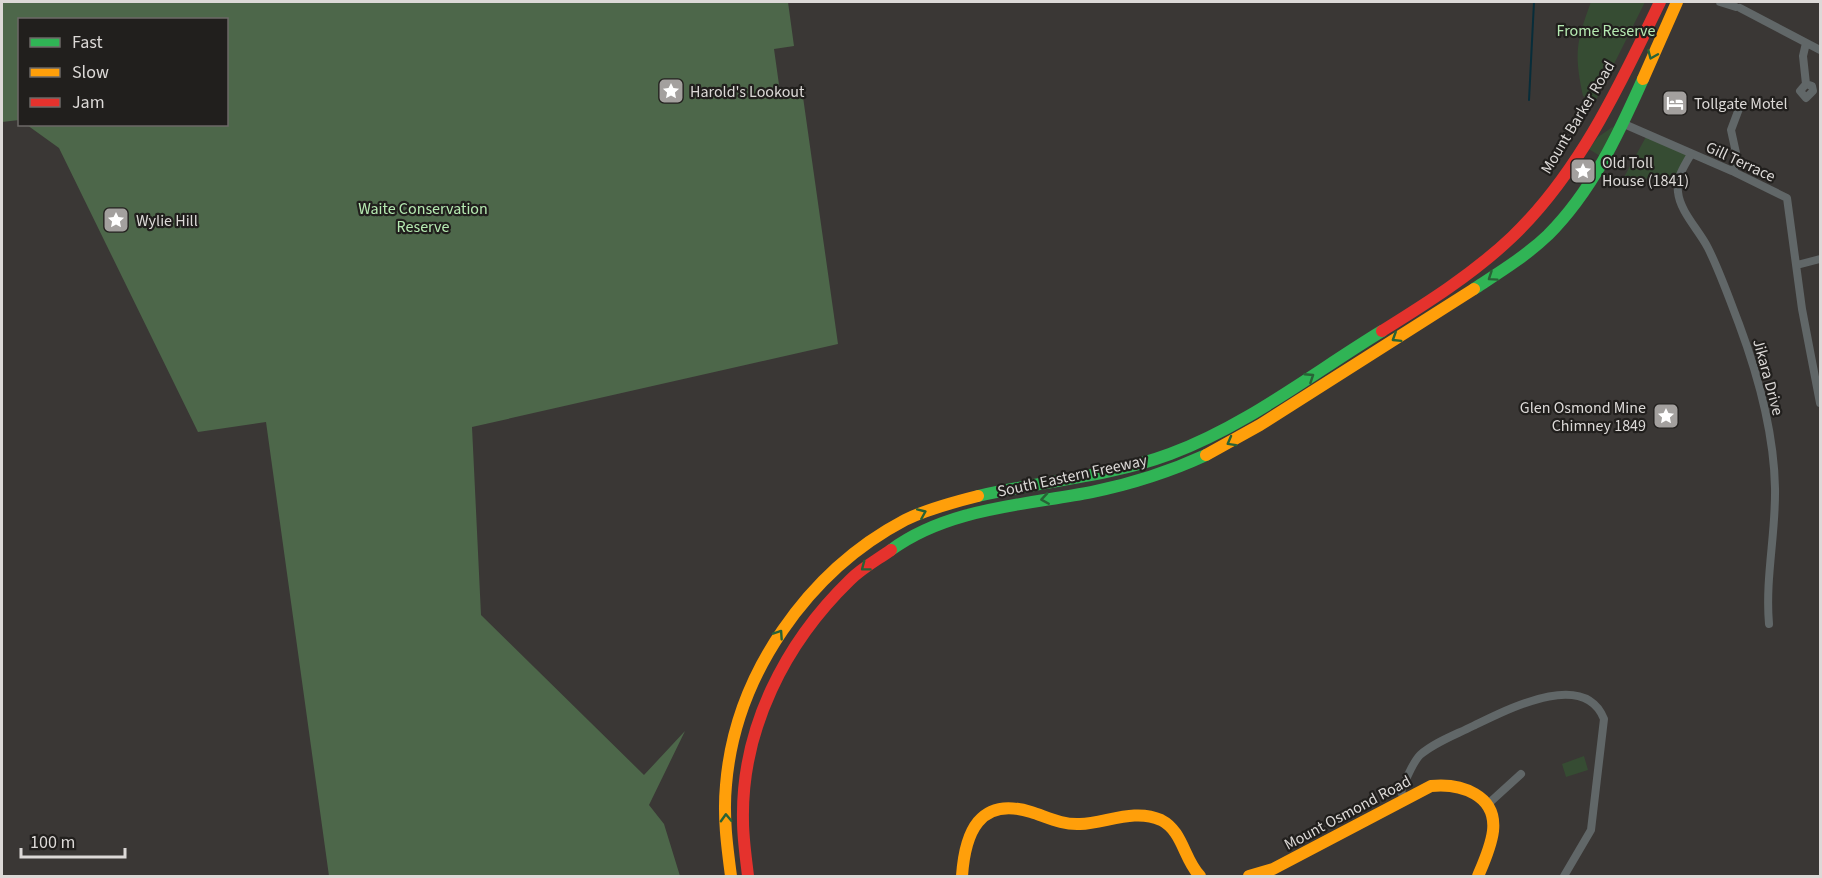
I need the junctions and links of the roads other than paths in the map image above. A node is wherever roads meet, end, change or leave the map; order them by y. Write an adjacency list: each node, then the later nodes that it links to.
1 (1660, 2): 7 (main road, Mount Barker Road)
2 (1677, 2): 9 (main road, one-way to 9)
3 (1720, 2): 4 (street)
4 (1806, 43): 5 (street); 6 (street)
5 (1821, 50)
6 (1806, 84)
7 (1615, 91): 9 (main road); 10 (main road, Mount Barker Road)
8 (1740, 106): 12 (street)
9 (1624, 124): 10 (main road); 11 (street, Gill Terrace); 13 (main road)
10 (1583, 145): 14 (main road, Mount Barker Road)
11 (1691, 154): 12 (street, Gill Terrace); 18 (street, Jikara Drive)
12 (1732, 171): 16 (street, Gill Terrace)
13 (1592, 183): 14 (main road); 23 (main road, South Eastern Freeway, one-way to 23)
14 (1534, 215): 22 (main road, South Eastern Freeway, one-way to 14)
15 (1821, 259): 16 (street)
16 (1797, 265): 17 (street, Gill Terrace)
17 (1821, 404)
18 (1769, 624)
19 (1521, 774): 21 (street)
20 (1404, 799): 21 (main road, Mount Osmond Road); 26 (main road, Mount Osmond Road); 28 (street)
21 (1488, 804): 27 (main road)
22 (731, 876)
23 (748, 876)
24 (962, 876): 25 (main road)
25 (1200, 876)
26 (1249, 876)
27 (1478, 876)
28 (1564, 876)

